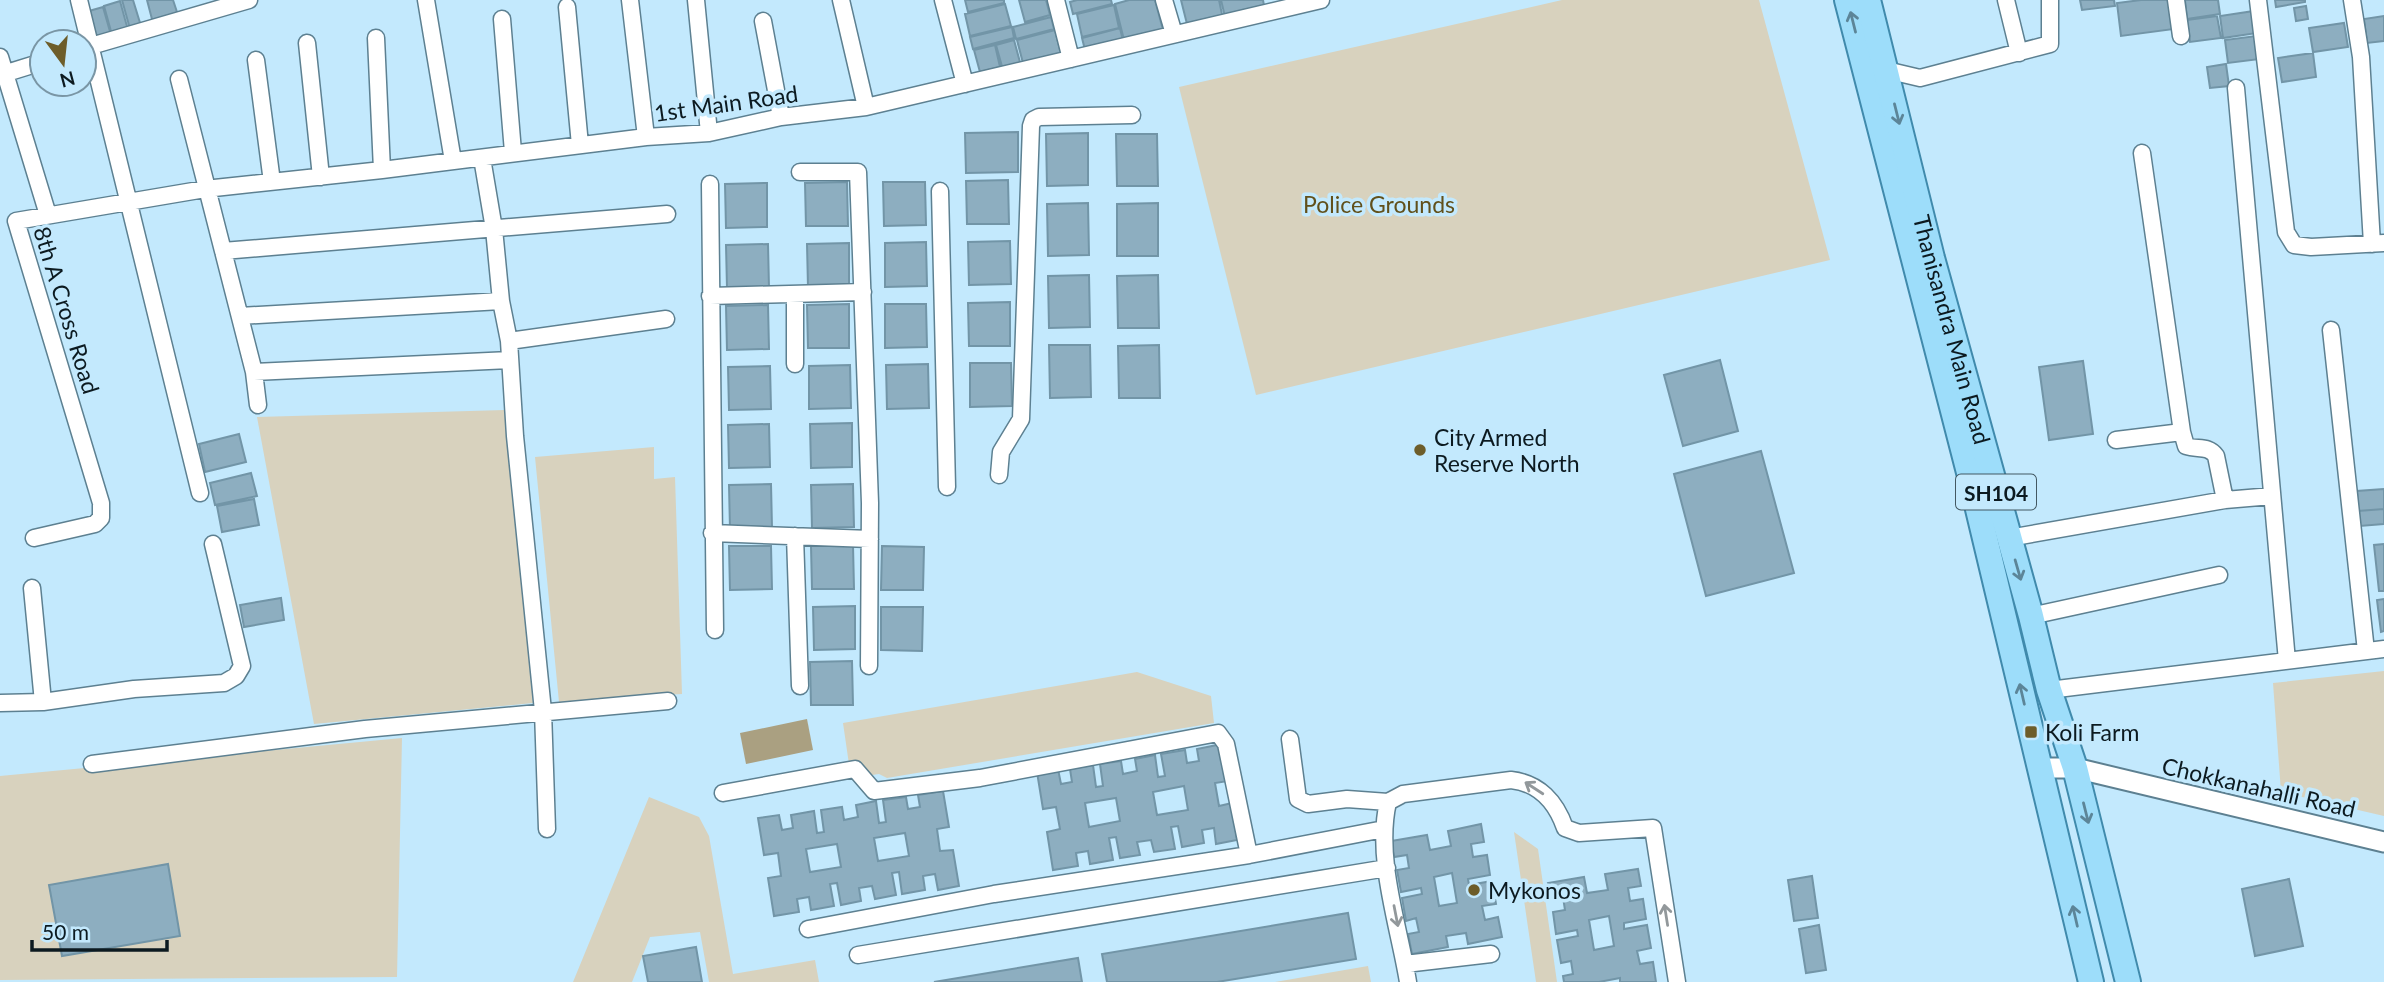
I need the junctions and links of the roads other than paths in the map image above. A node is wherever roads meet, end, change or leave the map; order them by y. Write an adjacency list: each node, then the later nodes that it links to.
1 (79, 0): 22 (street)
2 (249, 0): 27 (street)
3 (426, 0): 48 (street)
4 (630, 0): 43 (street)
5 (696, 0): 42 (street)
6 (841, 0): 39 (street)
7 (943, 0): 37 (street)
8 (1056, 0): 30 (street)
9 (1164, 0): 23 (street)
10 (1321, 0): 18 (street, 1st Main Road)
11 (1847, 0): 103 (main road, Thanisandra Main Road / SH104, one-way to 11)
12 (1868, 0): 33 (main road, Thanisandra Main Road / SH104)
13 (2006, 0): 28 (street)
14 (2050, 0): 28 (street)
15 (2176, 0): 24 (street)
16 (2258, 0): 60 (street)
17 (2352, 0): 60 (street)
18 (1275, 5): 23 (street, 1st Main Road)
19 (567, 7): 44 (street)
20 (502, 19): 45 (street)
21 (763, 21): 41 (street)
22 (84, 28)
23 (1174, 34): 30 (street, 1st Main Road)
24 (2181, 36)
25 (376, 38): 49 (street)
26 (307, 43): 51 (street)
27 (98, 44)
28 (2019, 53): 33 (street)
29 (0, 57): 34 (street, 8th A Cross Road)
30 (1072, 59): 37 (street, 1st Main Road)
31 (256, 60): 52 (street)
32 (28, 67): 34 (street)
33 (1886, 70): 84 (main road, Thanisandra Main Road / SH104, one-way to 84)
34 (2, 75): 58 (street, 8th A Cross Road)
35 (179, 79): 54 (street)
36 (98, 84): 56 (street)
37 (965, 84): 39 (street, 1st Main Road)
38 (2236, 88): 79 (street)
39 (866, 107): 41 (street, 1st Main Road)
40 (1132, 115): 76 (street)
41 (781, 117): 42 (street, 1st Main Road)
42 (709, 133): 43 (street, 1st Main Road)
43 (646, 137): 44 (street, 1st Main Road)
44 (580, 145): 45 (street, 1st Main Road)
45 (513, 152): 47 (street, 1st Main Road)
46 (2142, 153): 74 (street)
47 (482, 158): 48 (street, 1st Main Road); 59 (street)
48 (453, 161): 49 (street, 1st Main Road)
49 (382, 170): 51 (street, 1st Main Road)
50 (800, 172): 62 (street)
51 (321, 177): 52 (street, 1st Main Road)
52 (272, 182): 54 (street, 1st Main Road)
53 (710, 184): 64 (street)
54 (205, 189): 56 (street, 1st Main Road); 61 (street)
55 (940, 191): 77 (street)
56 (130, 202): 58 (street, 1st Main Road); 78 (street)
57 (667, 214): 59 (street)
58 (48, 215): 83 (street, 8th A Cross Road)
59 (494, 229): 61 (street); 65 (street)
60 (2378, 243)
61 (223, 251): 66 (street)
62 (863, 292): 63 (street); 85 (street)
63 (795, 294): 64 (street); 71 (street)
64 (710, 296): 81 (street)
65 (501, 301): 66 (street); 69 (street)
66 (240, 316): 72 (street)
67 (666, 318): 69 (street)
68 (2331, 330): 92 (street)
69 (509, 341): 70 (street)
70 (510, 360): 72 (street); 100 (street)
71 (795, 364)
72 (254, 372): 73 (street)
73 (258, 405)
74 (2182, 432): 75 (street); 80 (street)
75 (2116, 440)
76 (999, 475)
77 (947, 487)
78 (200, 493)
79 (2272, 496): 80 (street); 93 (street)
80 (2225, 500): 84 (street)
81 (712, 533): 82 (street); 90 (street)
82 (795, 536): 85 (street); 95 (street)
83 (34, 538)
84 (2009, 538): 89 (main road, Thanisandra Main Road / SH104, one-way to 89)
85 (870, 539): 94 (street)
86 (212, 544): 98 (street)
87 (2219, 575): 89 (street)
88 (32, 588): 98 (street)
89 (2031, 616): 96 (main road, Thanisandra Main Road / SH104)
90 (715, 630)
91 (2384, 649): 92 (street)
92 (2366, 651): 93 (street)
93 (2287, 661): 96 (street)
94 (869, 666)
95 (800, 685)
96 (2049, 690): 104 (main road, Thanisandra Main Road / SH104)
97 (668, 701): 100 (street)
98 (43, 702): 99 (street)
99 (0, 703)
100 (543, 711): 102 (street); 107 (street)
101 (1290, 739): 106 (street)
102 (92, 764)
103 (2040, 768): 104 (street, Chokkanahalli Road); 118 (main road, Thanisandra Main Road / SH104, one-way to 103)
104 (2075, 768): 109 (street, Chokkanahalli Road); 119 (main road, Thanisandra Main Road / SH104, one-way to 119)
105 (723, 793): 110 (street)
106 (1388, 802): 108 (street); 117 (street, one-way to 106)
107 (547, 829)
108 (1384, 829): 110 (street); 111 (street)
109 (2384, 842)
110 (1250, 855): 112 (street)
111 (1387, 868): 114 (street); 115 (street, one-way to 115)
112 (808, 929)
113 (1491, 954): 115 (street)
114 (858, 956)
115 (1405, 964): 116 (street)
116 (1408, 982)
117 (1677, 982)
118 (2091, 982)
119 (2128, 982)

